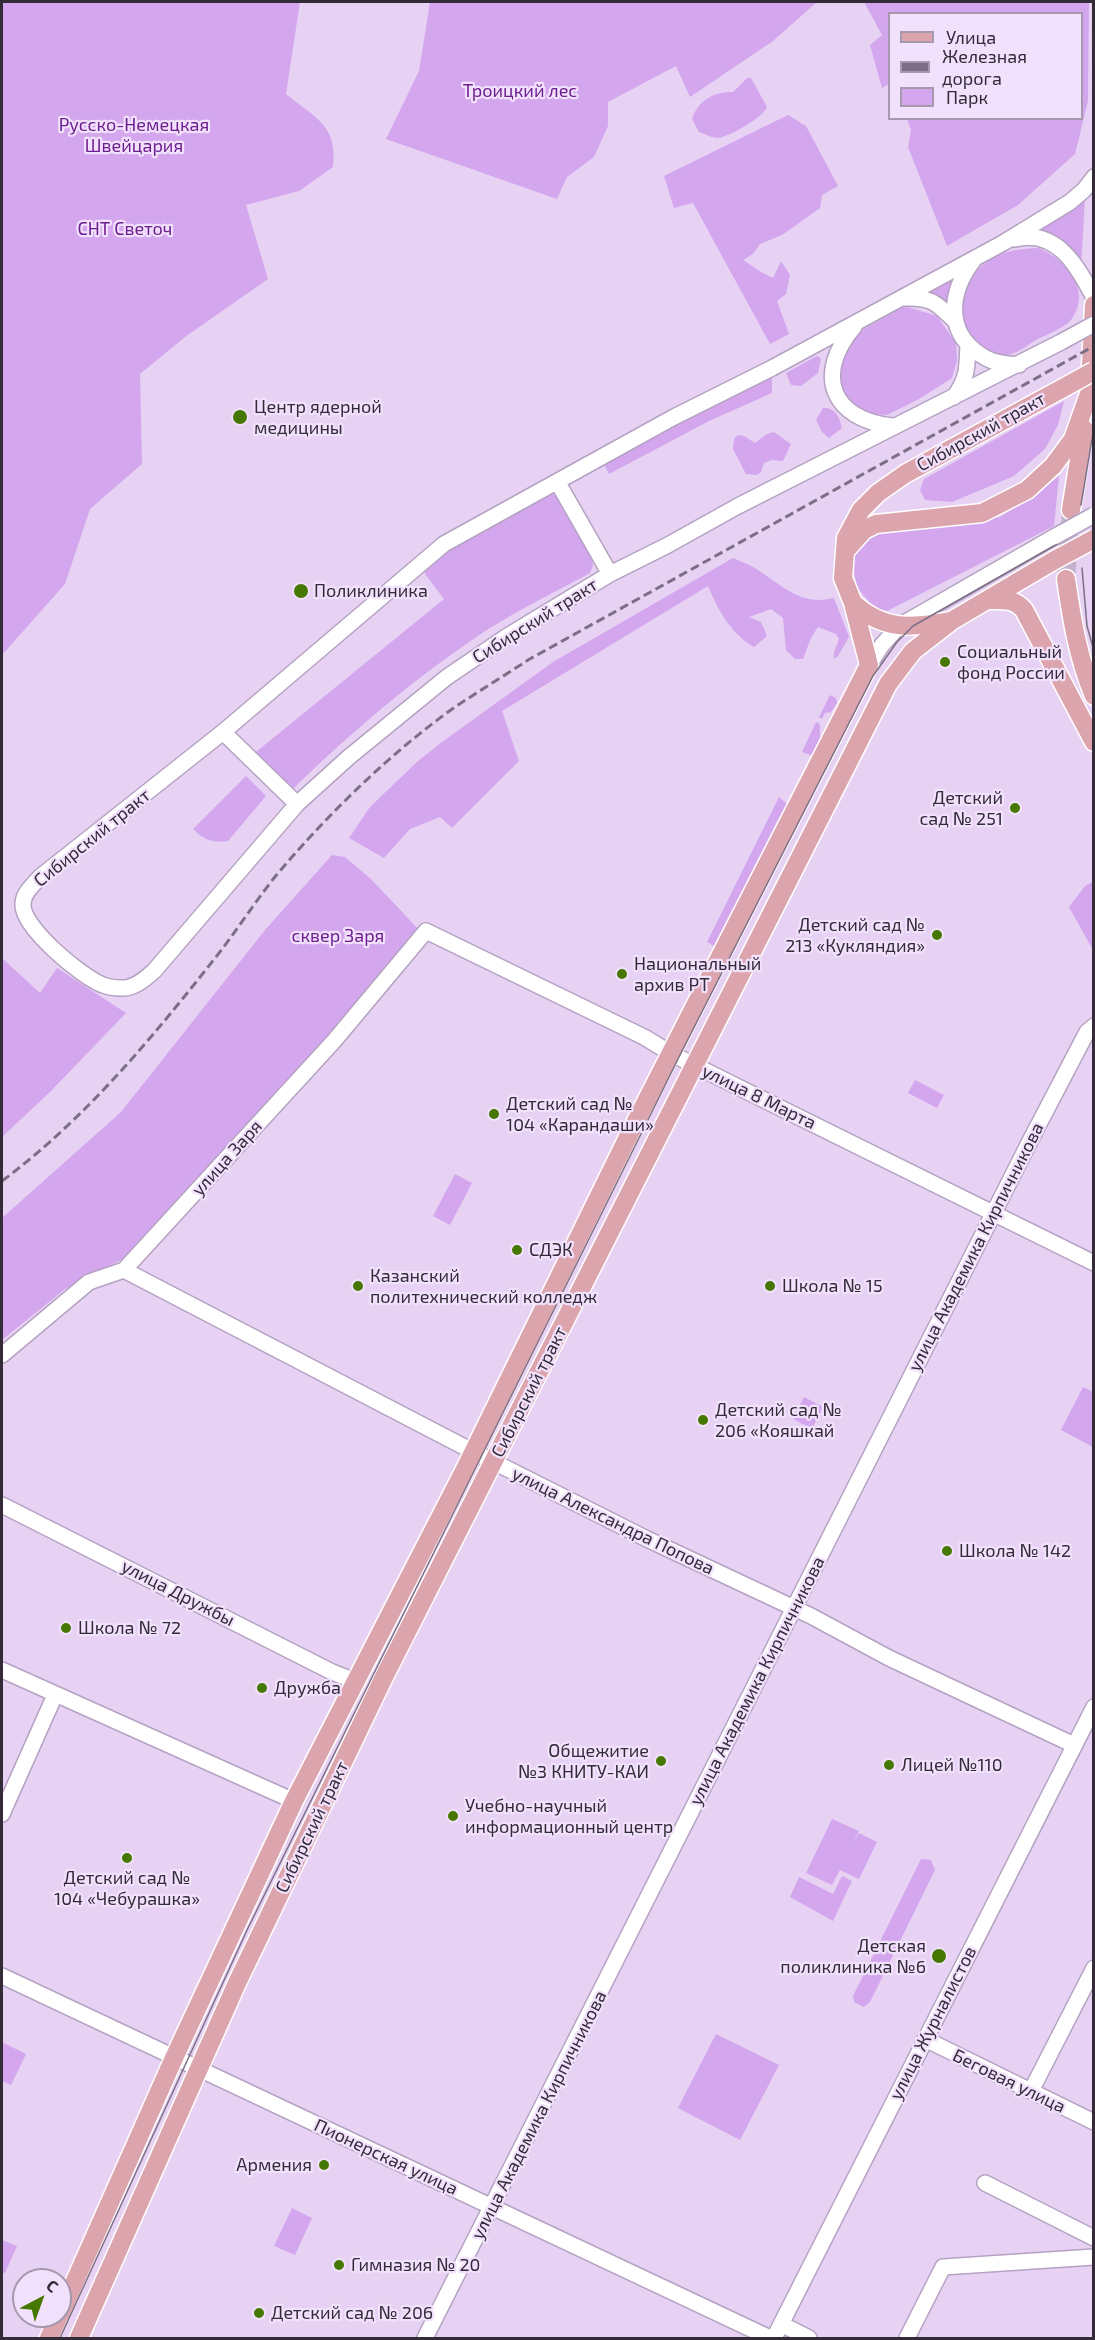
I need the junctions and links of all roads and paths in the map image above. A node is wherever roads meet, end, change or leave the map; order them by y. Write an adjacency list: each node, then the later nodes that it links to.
1 (1094, 177): 2 (street)
2 (1004, 243): 3 (street, Сибирский тракт); 4 (street)
3 (975, 258): 5 (street, Сибирский тракт); 8 (street, Сибирский тракт)
4 (1094, 298)
5 (900, 299): 7 (street, Сибирский тракт); 8 (street, Сибирский тракт)
6 (1094, 305): 13 (main road)
7 (860, 320): 15 (street); 16 (street, Сибирский тракт)
8 (956, 322): 10 (street, Сибирский тракт)
9 (1094, 324): 11 (street, bridge)
10 (968, 344): 11 (street, Сибирский тракт); 14 (street)
11 (1019, 365): 14 (street, Сибирский тракт)
12 (1094, 371): 20 (main road, Сибирский тракт, bridge)
13 (1090, 391): 17 (main road); 20 (main road)
14 (952, 399): 15 (street, Сибирский тракт)
15 (893, 426): 21 (street, Сибирский тракт)
16 (558, 483): 21 (street); 29 (street, Сибирский тракт)
17 (1071, 510)
18 (1094, 515): 26 (street, Сибирский тракт, bridge)
19 (1094, 539): 23 (main road, Сибирский тракт, bridge)
20 (844, 555): 24 (main road, Сибирский тракт)
21 (610, 574): 31 (street, Сибирский тракт)
22 (1066, 579): 28 (main road)
23 (987, 600): 25 (main road, Сибирский тракт); 30 (main road)
24 (853, 603): 26 (main road); 27 (main road, Сибирский тракт)
25 (953, 620): 26 (main road); 35 (main road, Сибирский тракт)
26 (899, 626): 27 (street, Сибирский тракт)
27 (869, 665): 34 (main road, Сибирский тракт)
28 (1094, 696)
29 (223, 732): 31 (street); 31 (street, Сибирский тракт)
30 (1094, 742)
31 (297, 804)
32 (426, 931): 34 (street, улица 8 Марта); 38 (street, улица Заря)
33 (1094, 1026): 36 (street, улица Академика Кирпичникова)
34 (672, 1053): 35 (street, улица 8 Марта); 40 (main road, Сибирский тракт)
35 (696, 1065): 36 (street, улица 8 Марта); 41 (main road, Сибирский тракт)
36 (994, 1213): 37 (street, улица 8 Марта); 43 (street, улица Академика Кирпичникова)
37 (1094, 1263)
38 (124, 1270): 39 (street, улица Заря); 40 (street, улица Александра Попова)
39 (2, 1355)
40 (474, 1452): 41 (street, улица Александра Попова); 45 (main road, Сибирский тракт)
41 (493, 1462): 43 (street, улица Александра Попова); 55 (main road, Сибирский тракт)
42 (2, 1505): 45 (street, улица Дружбы)
43 (793, 1607): 48 (street, улица Александра Попова); 59 (street, улица Академика Кирпичникова)
44 (2, 1670): 46 (street)
45 (355, 1681): 49 (main road, Сибирский тракт)
46 (55, 1695): 49 (street); 50 (street)
47 (1094, 1707): 48 (street, улица Журналистов)
48 (1074, 1745): 53 (street, улица Журналистов)
49 (294, 1800): 54 (main road, Сибирский тракт)
50 (2, 1814)
51 (1094, 1968): 56 (street)
52 (2, 1976): 54 (street, Пионерская улица)
53 (925, 2039): 56 (street, Беговая улица); 63 (street, улица Журналистов)
54 (174, 2058): 55 (street, Пионерская улица); 62 (main road, Сибирский тракт)
55 (200, 2070): 59 (street, Пионерская улица); 64 (main road, Сибирский тракт)
56 (1031, 2091): 57 (street, Беговая улица)
57 (1094, 2122)
58 (985, 2183): 60 (street)
59 (492, 2208): 65 (street, улица Академика Кирпичникова); 66 (street, Пионерская улица)
60 (1094, 2238)
61 (1094, 2257): 68 (street)
62 (72, 2288)
63 (781, 2324): 66 (street, улица Журналистов); 67 (street)
64 (79, 2338)
65 (425, 2338)
66 (772, 2338)
67 (809, 2338)
68 (907, 2338)

